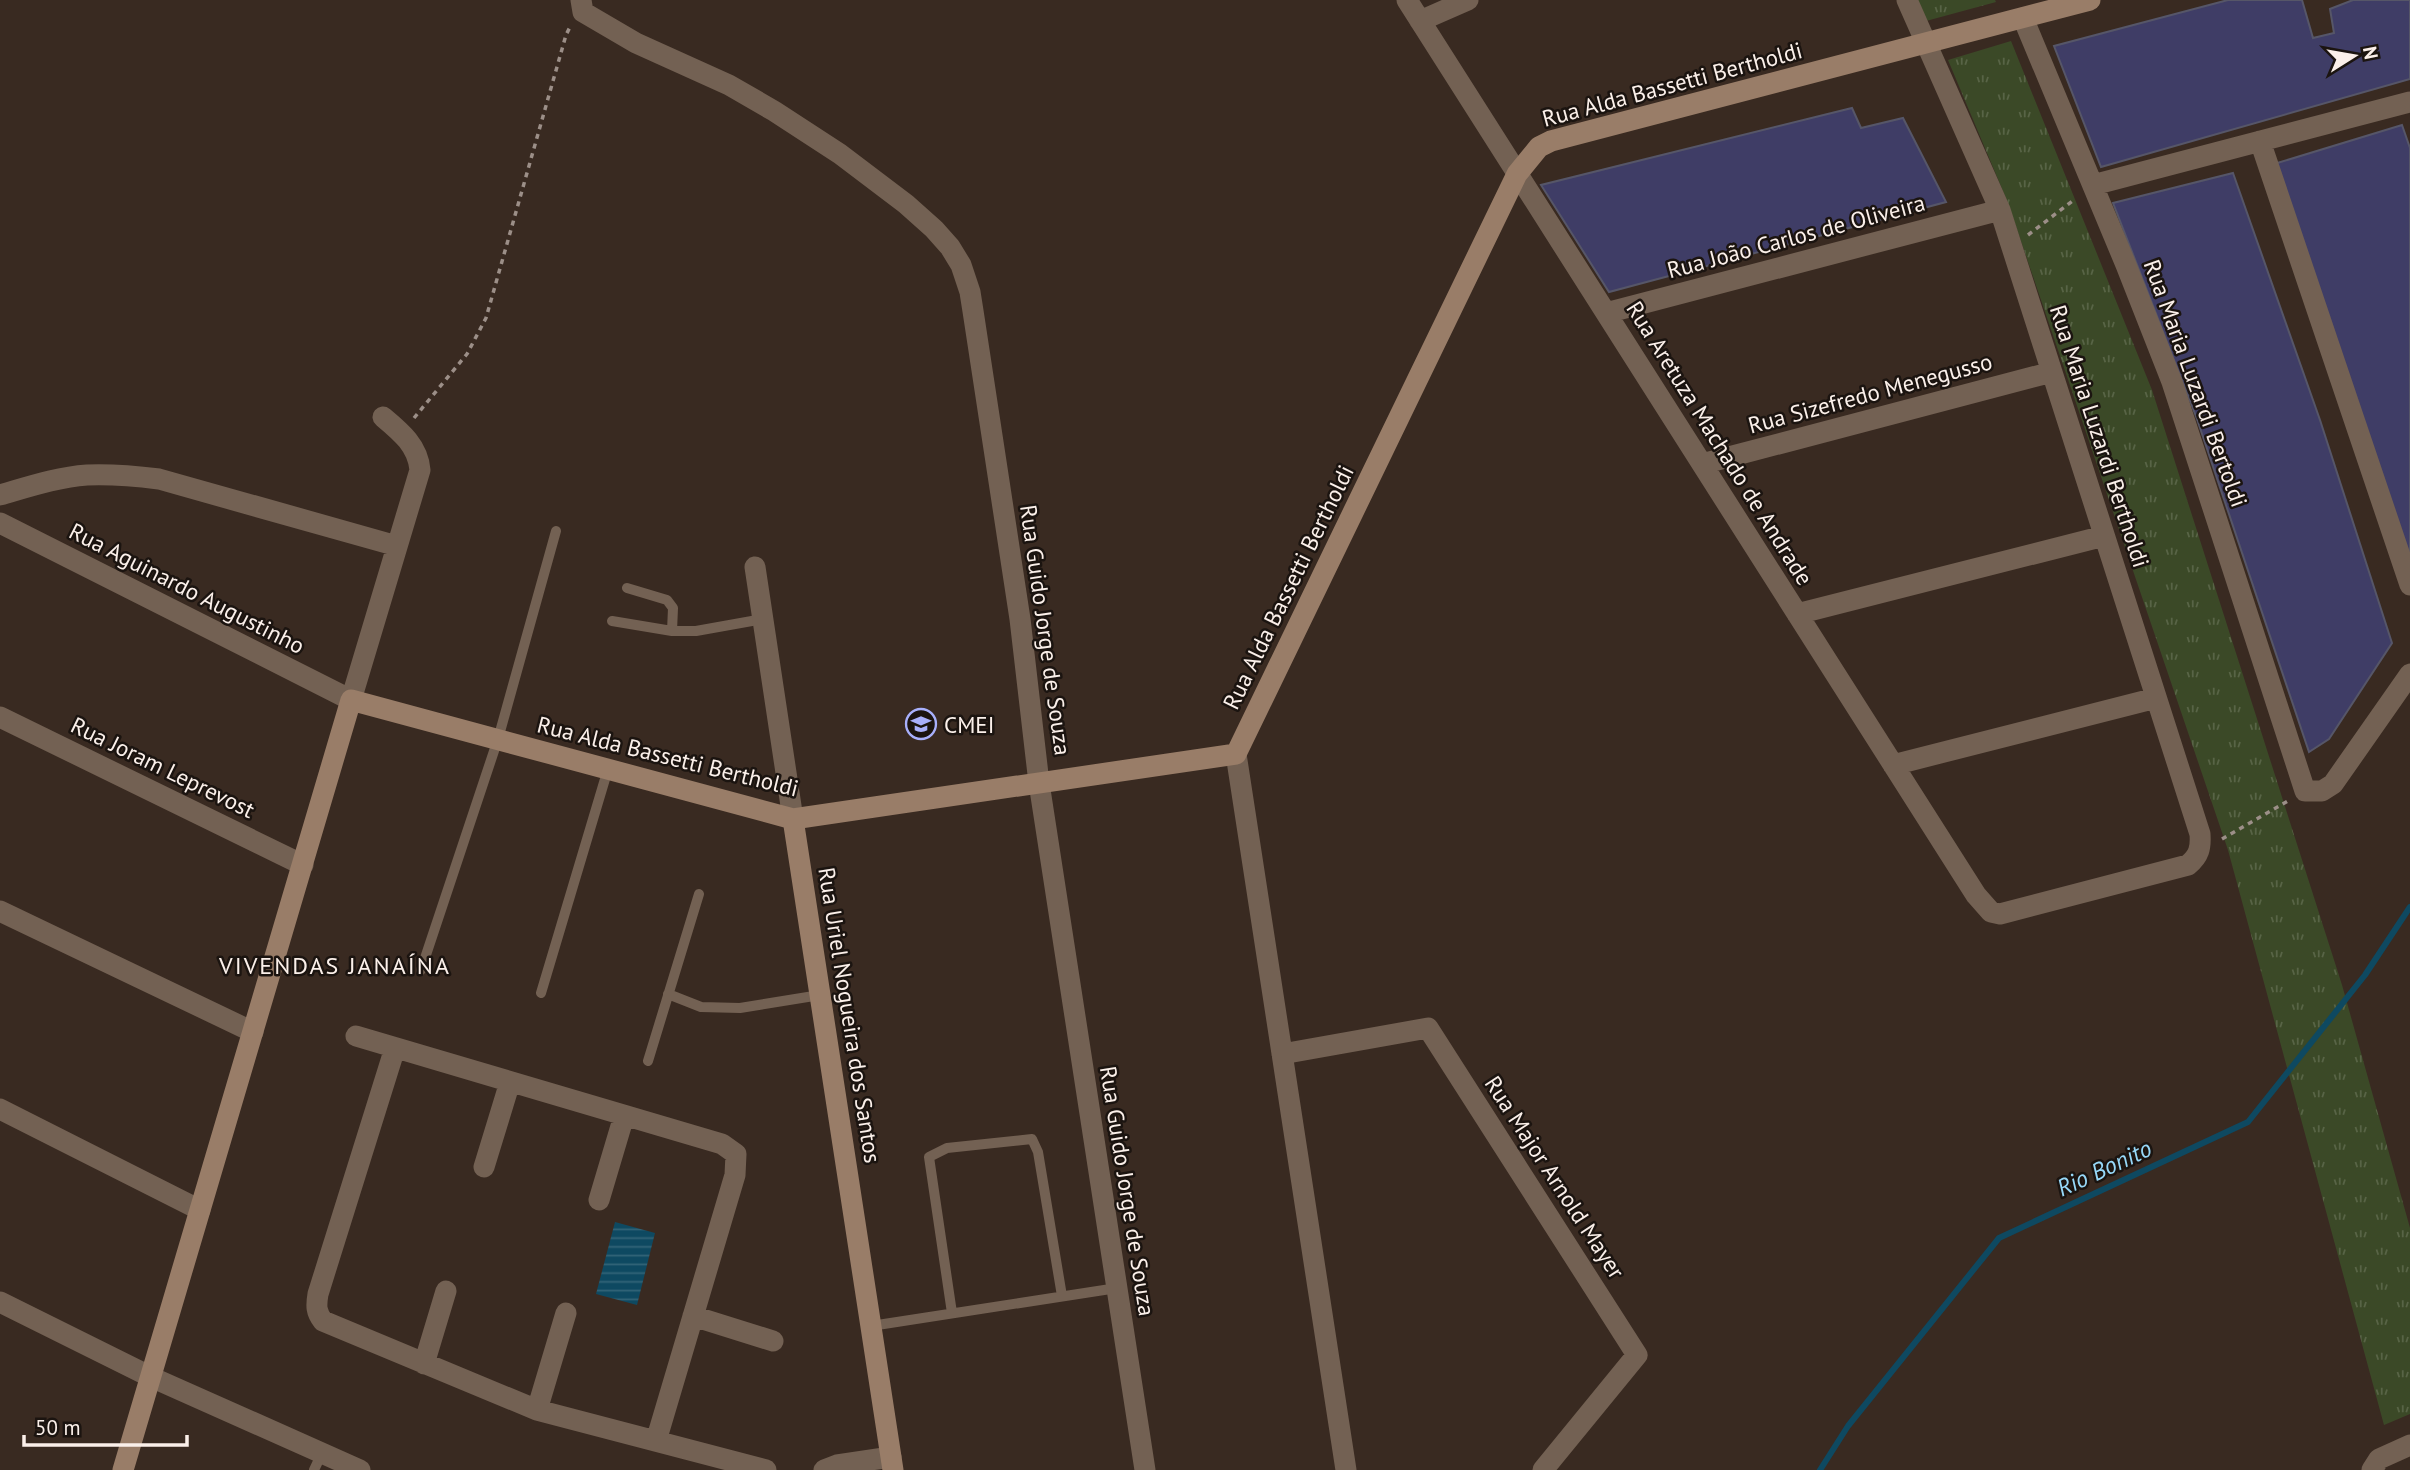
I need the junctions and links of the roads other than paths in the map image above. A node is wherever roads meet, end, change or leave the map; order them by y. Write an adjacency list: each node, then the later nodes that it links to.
1 (564, 0): 6 (street, Rua Guido Jorge de Souza)
2 (1407, 0): 8 (street, Rua Aretuza Machado de Andrade)
3 (1468, 0): 8 (street)
4 (1907, 0): 9 (street)
5 (2091, 0): 7 (street, Rua Alda Bassetti Bertholdi)
6 (582, 6): 39 (street, Rua Guido Jorge de Souza)
7 (2019, 9): 9 (street, Rua Alda Bassetti Bertholdi); 13 (street, Rua Maria Luzardi Bertoldi)
8 (1420, 21): 12 (street, Rua Aretuza Machado de Andrade)
9 (1926, 43): 12 (street, Rua Alda Bassetti Bertholdi); 14 (street, Rua Maria Luzardi Bertholdi)
10 (2410, 102): 11 (street)
11 (2260, 141): 13 (street); 25 (street)
12 (1517, 174): 15 (street, Rua Aretuza Machado de Andrade); 36 (street, Rua Alda Bassetti Bertholdi)
13 (2094, 185): 31 (street, Rua Maria Luzardi Bertoldi)
14 (2000, 210): 15 (street, Rua João Carlos de Oliveira); 16 (street, Rua Maria Luzardi Bertholdi)
15 (1606, 313): 18 (street, Rua Aretuza Machado de Andrade)
16 (2052, 372): 18 (street, Rua Sizefredo Menegusso); 22 (street, Rua Maria Luzardi Bertholdi)
17 (383, 417): 23 (street)
18 (1702, 464): 27 (street, Rua Aretuza Machado de Andrade)
19 (0, 495): 23 (street)
20 (0, 523): 33 (street, Rua Aguinardo Augustinho)
21 (556, 531): 35 (lane)
22 (2105, 536): 27 (street); 32 (street, Rua Maria Luzardi Bertholdi)
23 (397, 546): 33 (street)
24 (755, 567): 28 (street, Rua Uriel Nogueira dos Santos)
25 (2410, 584)
26 (627, 588): 30 (lane)
27 (1797, 614): 37 (street, Rua Aretuza Machado de Andrade)
28 (763, 619): 30 (lane); 40 (street, Rua Uriel Nogueira dos Santos)
29 (612, 621): 30 (lane)
30 (672, 631)
31 (2410, 674)
32 (2156, 698): 37 (street); 44 (street, Rua Maria Luzardi Bertholdi)
33 (351, 700): 35 (street, Rua Alda Bassetti Bertholdi); 41 (street)
34 (0, 717): 41 (street, Rua Joram Leprevost)
35 (498, 740): 38 (street, Rua Alda Bassetti Bertholdi); 45 (lane)
36 (1236, 754): 39 (street, Rua Alda Bassetti Bertholdi); 52 (street)
37 (1893, 765): 44 (street, Rua Aretuza Machado de Andrade)
38 (608, 769): 40 (street, Rua Alda Bassetti Bertholdi); 46 (lane)
39 (1039, 783): 40 (street, Rua Alda Bassetti Bertholdi); 60 (street, Rua Guido Jorge de Souza)
40 (793, 819): 48 (street, Rua Uriel Nogueira dos Santos)
41 (303, 865): 49 (street)
42 (699, 894): 47 (lane)
43 (0, 911): 49 (street)
44 (1991, 912)
45 (421, 970)
46 (541, 993)
47 (668, 994): 48 (lane); 53 (lane)
48 (820, 995): 67 (street, Rua Uriel Nogueira dos Santos)
49 (253, 1032): 59 (street)
50 (356, 1036): 51 (street)
51 (396, 1048): 54 (street); 69 (street)
52 (1282, 1054): 81 (street); 82 (street, Rua Major Arnold Mayer)
53 (648, 1061)
54 (510, 1082): 56 (street); 57 (street)
55 (0, 1109): 59 (street)
56 (624, 1116): 58 (street); 66 (street)
57 (484, 1167)
58 (599, 1200)
59 (200, 1210): 70 (street)
60 (1117, 1288): 62 (lane); 80 (street, Rua Guido Jorge de Souza)
61 (446, 1291): 69 (street)
62 (1062, 1296): 65 (lane); 65 (lane)
63 (0, 1302): 70 (street)
64 (566, 1313): 71 (street)
65 (952, 1314): 67 (lane)
66 (693, 1316): 68 (street); 72 (street)
67 (871, 1326): 75 (street, Rua Uriel Nogueira dos Santos)
68 (773, 1341)
69 (424, 1364): 71 (street)
70 (151, 1377): 74 (street); 76 (street)
71 (537, 1410): 72 (street)
72 (656, 1441): 78 (street)
73 (2410, 1445): 83 (street)
74 (318, 1462): 77 (street)
75 (892, 1464): 79 (street)
76 (123, 1470)
77 (360, 1470)
78 (766, 1470)
79 (824, 1470)
80 (1145, 1470)
81 (1346, 1470)
82 (1543, 1470)
83 (2372, 1470)

